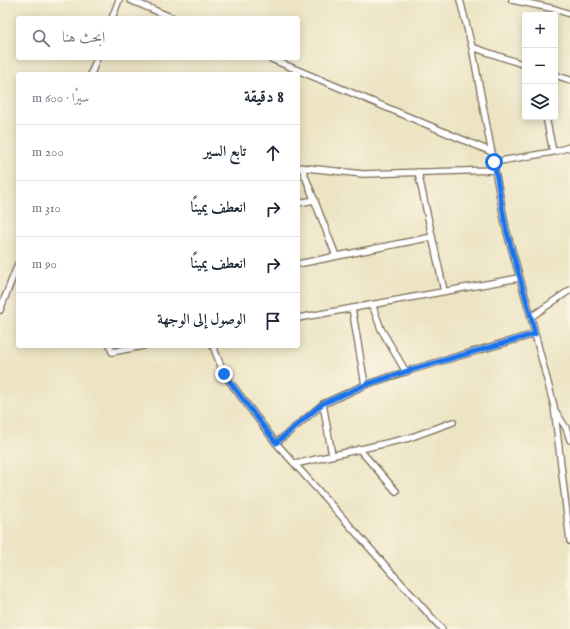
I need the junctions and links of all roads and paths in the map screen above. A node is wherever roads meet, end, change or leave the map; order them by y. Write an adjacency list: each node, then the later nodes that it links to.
1 (119, 0): 6 (street)
2 (130, 0): 7 (street)
3 (460, 0): 8 (street)
4 (512, 0): 5 (street)
5 (570, 14)
6 (113, 16)
7 (168, 16)
8 (472, 47): 11 (street); 17 (street)
9 (96, 60): 12 (street)
10 (273, 60): 17 (street)
11 (522, 64)
12 (92, 72)
13 (558, 76): 14 (street)
14 (570, 80)
15 (547, 120): 18 (street)
16 (570, 147): 18 (street)
17 (492, 152): 19 (street)
18 (553, 152): 19 (street)
19 (494, 162): 21 (street)
20 (300, 168): 22 (street); 23 (street)
21 (495, 170): 22 (street); 29 (street)
22 (418, 172): 25 (street)
23 (315, 200): 24 (street); 26 (street)
24 (300, 203)
25 (432, 237): 26 (street); 31 (street)
26 (336, 256): 27 (street)
27 (300, 264)
28 (16, 269): 34 (street)
29 (520, 278): 31 (street); 35 (street)
30 (570, 290): 35 (street)
31 (444, 291): 32 (street)
32 (372, 304): 33 (street); 41 (street)
33 (352, 308): 36 (street); 42 (street)
34 (0, 310)
35 (531, 317): 37 (street)
36 (300, 318)
37 (535, 334): 41 (street); 44 (street)
38 (111, 348): 39 (street)
39 (133, 348)
40 (214, 348): 47 (street)
41 (406, 372): 42 (street)
42 (365, 385): 43 (street)
43 (322, 404): 47 (street); 49 (street)
44 (554, 410): 46 (street); 52 (street)
45 (452, 422): 48 (street)
46 (570, 440)
47 (276, 443): 50 (street)
48 (359, 450): 49 (street); 51 (street)
49 (332, 455): 50 (street)
50 (295, 464): 53 (street)
51 (396, 491)
52 (570, 541)
53 (442, 629)

